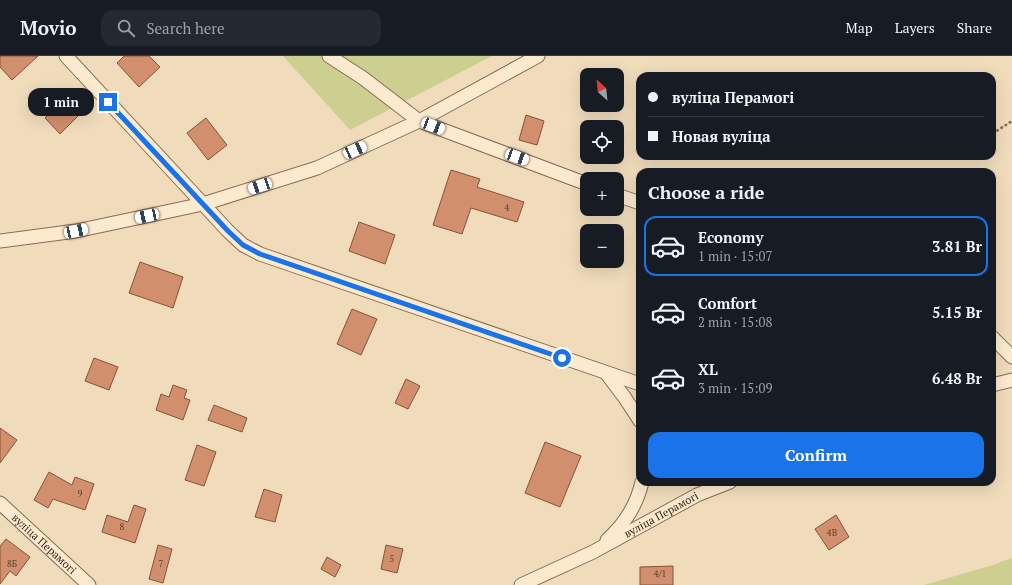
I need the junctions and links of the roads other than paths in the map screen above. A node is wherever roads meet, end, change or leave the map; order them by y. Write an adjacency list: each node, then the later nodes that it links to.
1 (66, 56): 8 (street)
2 (329, 56): 4 (street)
3 (538, 56): 4 (street)
4 (419, 121): 5 (street); 8 (street)
5 (580, 181)
6 (624, 197): 7 (street)
7 (636, 202)
8 (203, 204): 9 (street); 12 (street)
9 (0, 241)
10 (996, 341): 11 (street)
11 (1012, 357)
12 (607, 374): 14 (street); 16 (street)
13 (1012, 380): 15 (street)
14 (636, 383)
15 (996, 384)
16 (636, 415)
17 (641, 486): 20 (street, вуліца Перамогі)
18 (720, 486): 20 (street, вуліца Перамогі)
19 (0, 503): 21 (street, вуліца Перамогі)
20 (593, 552): 22 (street, вуліца Перамогі)
21 (89, 585)
22 (521, 585)

